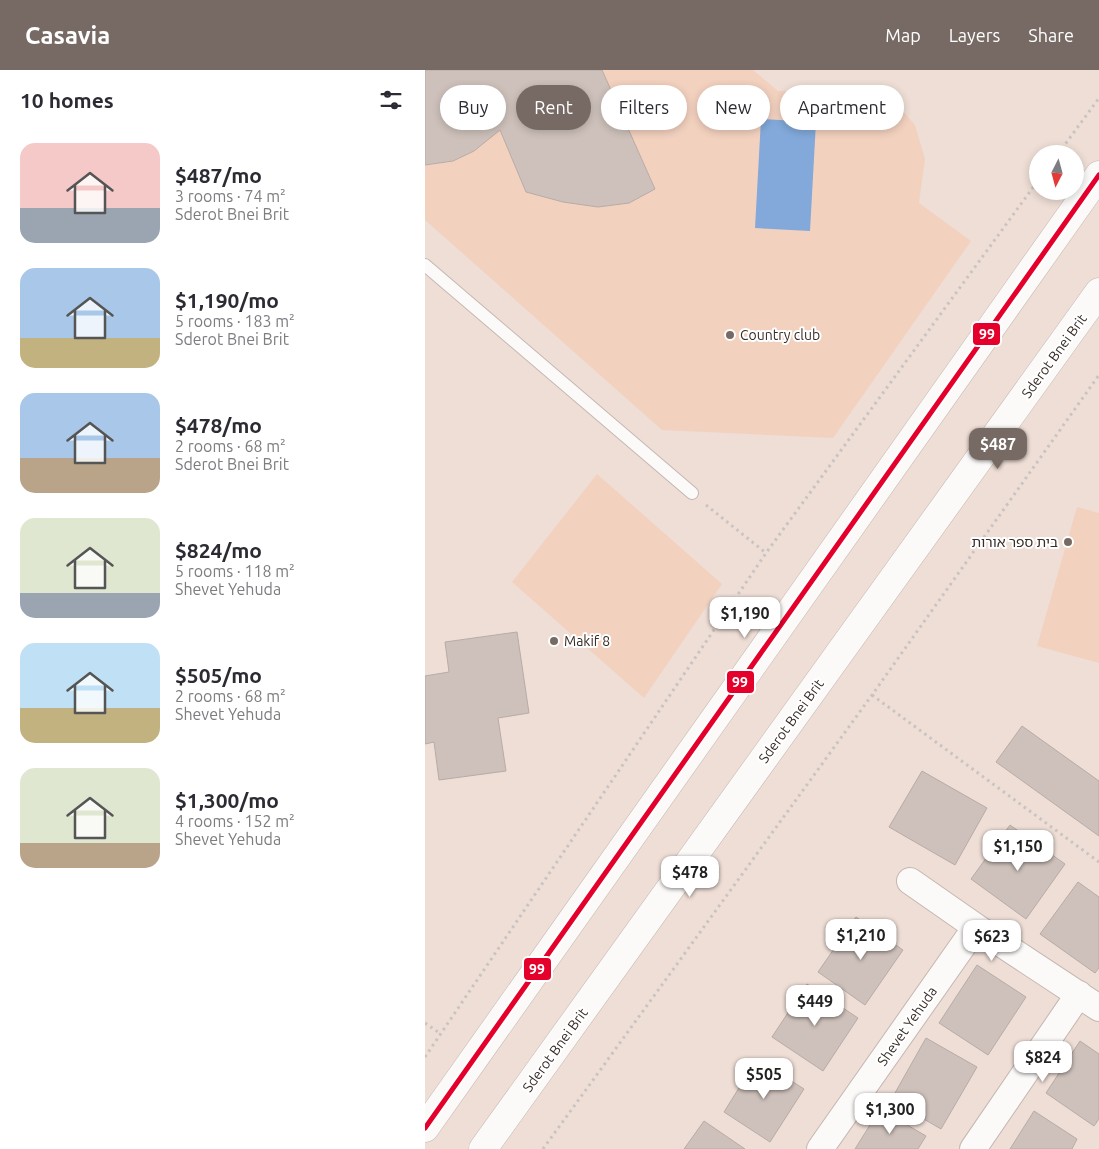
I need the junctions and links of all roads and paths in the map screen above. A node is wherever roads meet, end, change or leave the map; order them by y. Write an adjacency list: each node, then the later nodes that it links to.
1 (1099, 98): 2 (path)
2 (1065, 145)
3 (1099, 175): 18 (main road)
4 (1029, 193): 9 (path)
5 (425, 265): 8 (lane)
6 (1099, 292): 19 (main road, Sderot Bnei Brit)
7 (1099, 375): 10 (path)
8 (692, 493): 9 (path)
9 (766, 554): 16 (path)
10 (872, 695): 11 (path); 20 (path)
11 (1099, 862)
12 (910, 881): 13 (street)
13 (976, 927): 14 (street); 21 (street, Shevet Yehuda)
14 (1089, 1001): 22 (street)
15 (425, 1023): 16 (path)
16 (441, 1034): 17 (path)
17 (425, 1057)
18 (425, 1128)
19 (483, 1149)
20 (543, 1149)
21 (821, 1149)
22 (973, 1149)

